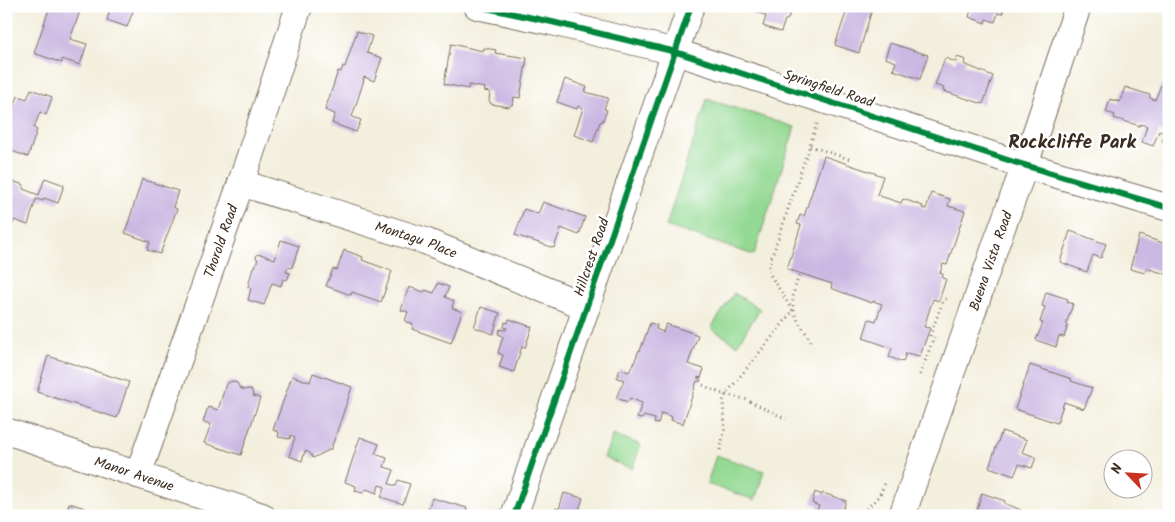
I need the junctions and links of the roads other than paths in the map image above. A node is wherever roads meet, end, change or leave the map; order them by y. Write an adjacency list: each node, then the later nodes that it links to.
1 (299, 6): 7 (street, Thorold Road)
2 (477, 6): 5 (street, Springfield Road)
3 (692, 6): 5 (street, Hillcrest Road)
4 (1078, 6): 6 (street, Buena Vista Road)
5 (676, 52): 6 (street, Springfield Road); 9 (street, Hillcrest Road)
6 (1026, 165): 8 (street, Springfield Road); 14 (street, Buena Vista Road)
7 (241, 183): 9 (street, Montagu Place); 11 (street, Thorold Road)
8 (1169, 208)
9 (587, 307): 13 (street, Hillcrest Road)
10 (6, 431): 11 (street, Manor Avenue)
11 (138, 475): 12 (street, Manor Avenue)
12 (262, 516)
13 (514, 516)
14 (902, 516)

